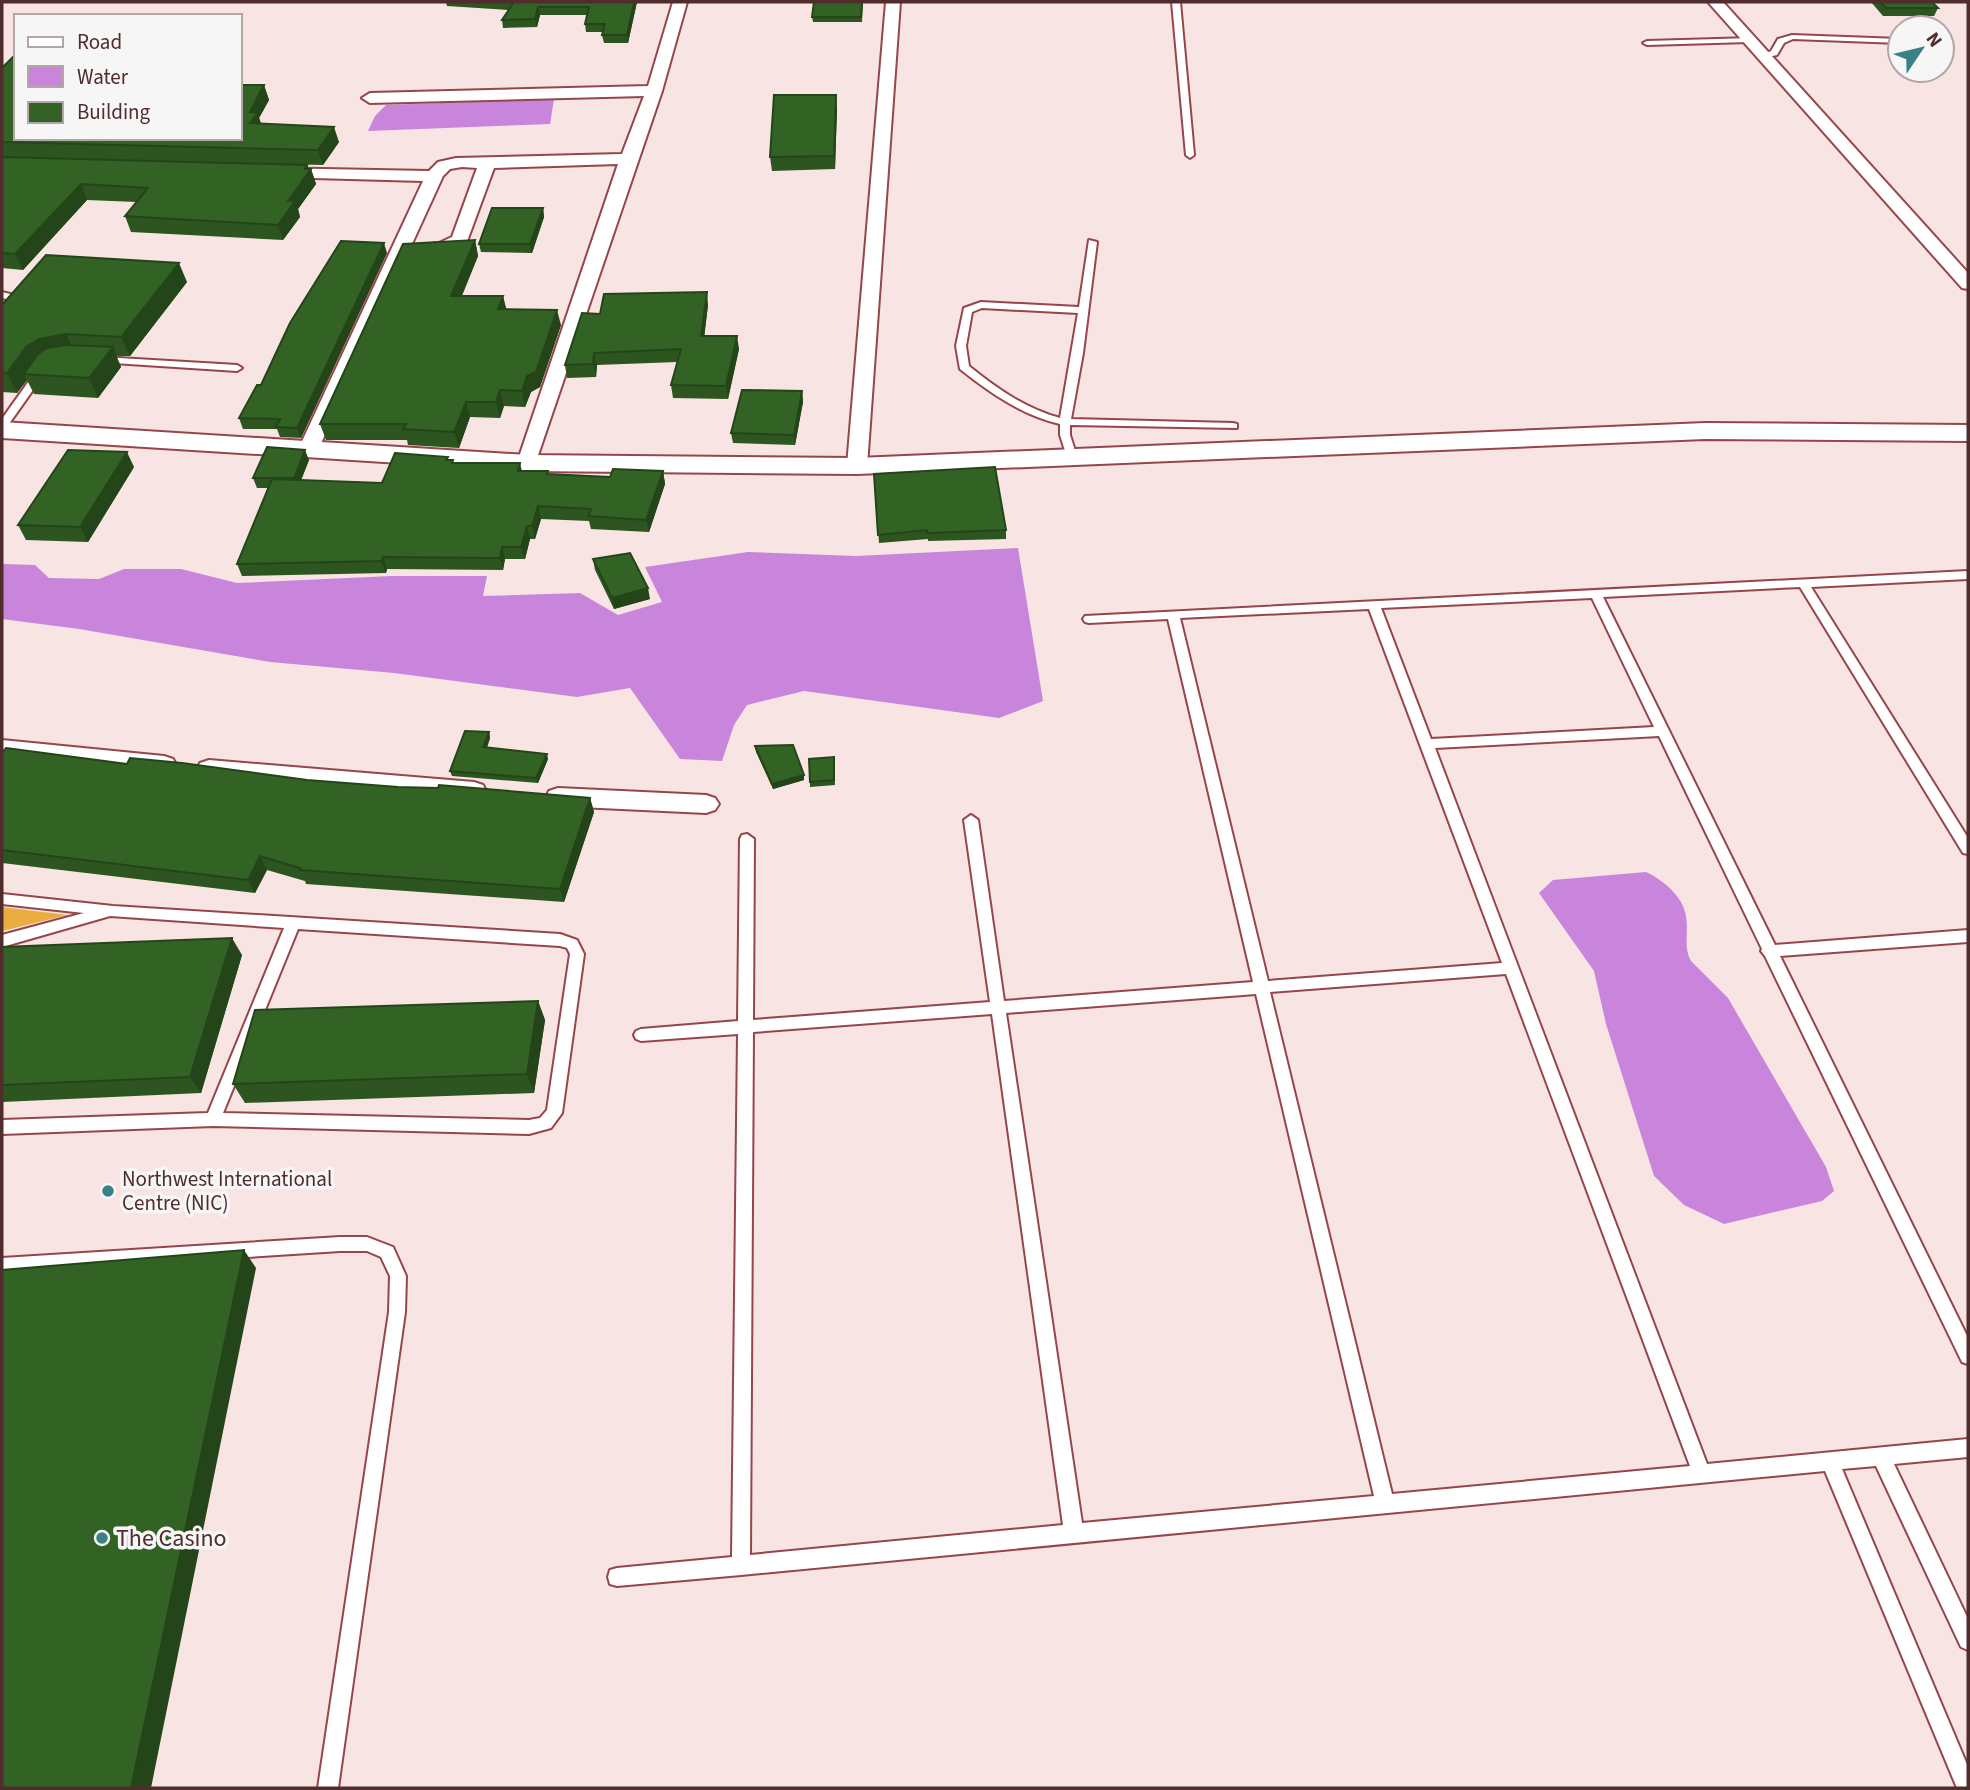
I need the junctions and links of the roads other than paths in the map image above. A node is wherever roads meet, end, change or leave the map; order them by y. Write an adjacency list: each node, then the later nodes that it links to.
1 (680, 2): 9 (street)
2 (893, 2): 32 (street)
3 (1176, 2): 11 (lane)
4 (1715, 2): 5 (street)
5 (1749, 40): 7 (lane); 8 (street)
6 (1886, 40): 8 (lane)
7 (1647, 43)
8 (1763, 56): 18 (street)
9 (654, 90): 10 (street); 12 (street)
10 (370, 97)
11 (1190, 155)
12 (628, 159): 13 (street); 31 (street)
13 (486, 163): 15 (street); 17 (street)
14 (252, 171): 15 (street)
15 (434, 176): 17 (street)
16 (1093, 242): 21 (lane)
17 (398, 252): 29 (street)
18 (1968, 284)
19 (2, 295): 20 (lane)
20 (23, 300)
21 (1084, 310): 25 (lane); 25 (lane)
22 (89, 359): 24 (lane)
23 (53, 363): 27 (lane)
24 (237, 368)
25 (1065, 422): 26 (lane); 30 (lane)
26 (1233, 426)
27 (2, 428): 29 (street)
28 (1968, 433): 30 (street)
29 (308, 450): 31 (street)
30 (1072, 457): 32 (street)
31 (527, 463): 32 (street)
32 (857, 466)
33 (1968, 575): 34 (lane)
34 (1803, 583): 35 (lane); 47 (lane)
35 (1596, 594): 36 (lane); 39 (lane)
36 (1374, 605): 37 (lane); 40 (lane)
37 (1172, 614): 38 (lane); 55 (lane)
38 (1089, 619)
39 (1663, 731): 40 (lane); 53 (lane)
40 (1427, 744): 54 (lane)
41 (2, 749): 42 (street)
42 (494, 792)
43 (536, 796): 44 (street)
44 (706, 804)
45 (971, 820): 56 (lane)
46 (747, 839): 57 (lane)
47 (1968, 849)
48 (2, 900): 49 (lane)
49 (113, 911): 50 (lane); 52 (lane)
50 (293, 923): 59 (lane); 59 (lane)
51 (1968, 936): 53 (lane)
52 (2, 941)
53 (1768, 951): 62 (lane)
54 (1511, 968): 55 (lane); 66 (lane)
55 (1264, 988): 56 (lane); 67 (lane)
56 (997, 1008): 57 (lane); 68 (lane)
57 (745, 1027): 58 (lane); 69 (lane)
58 (641, 1035)
59 (213, 1119): 60 (lane)
60 (2, 1127)
61 (2, 1265): 72 (lane)
62 (1968, 1356)
63 (1968, 1448): 64 (lane)
64 (1881, 1457): 65 (lane); 71 (lane)
65 (1830, 1462): 66 (lane); 73 (lane)
66 (1702, 1474): 67 (lane)
67 (1385, 1504): 68 (lane)
68 (1074, 1534): 69 (lane)
69 (741, 1566): 70 (lane)
70 (617, 1577)
71 (1968, 1640)
72 (328, 1788)
73 (1967, 1788)

